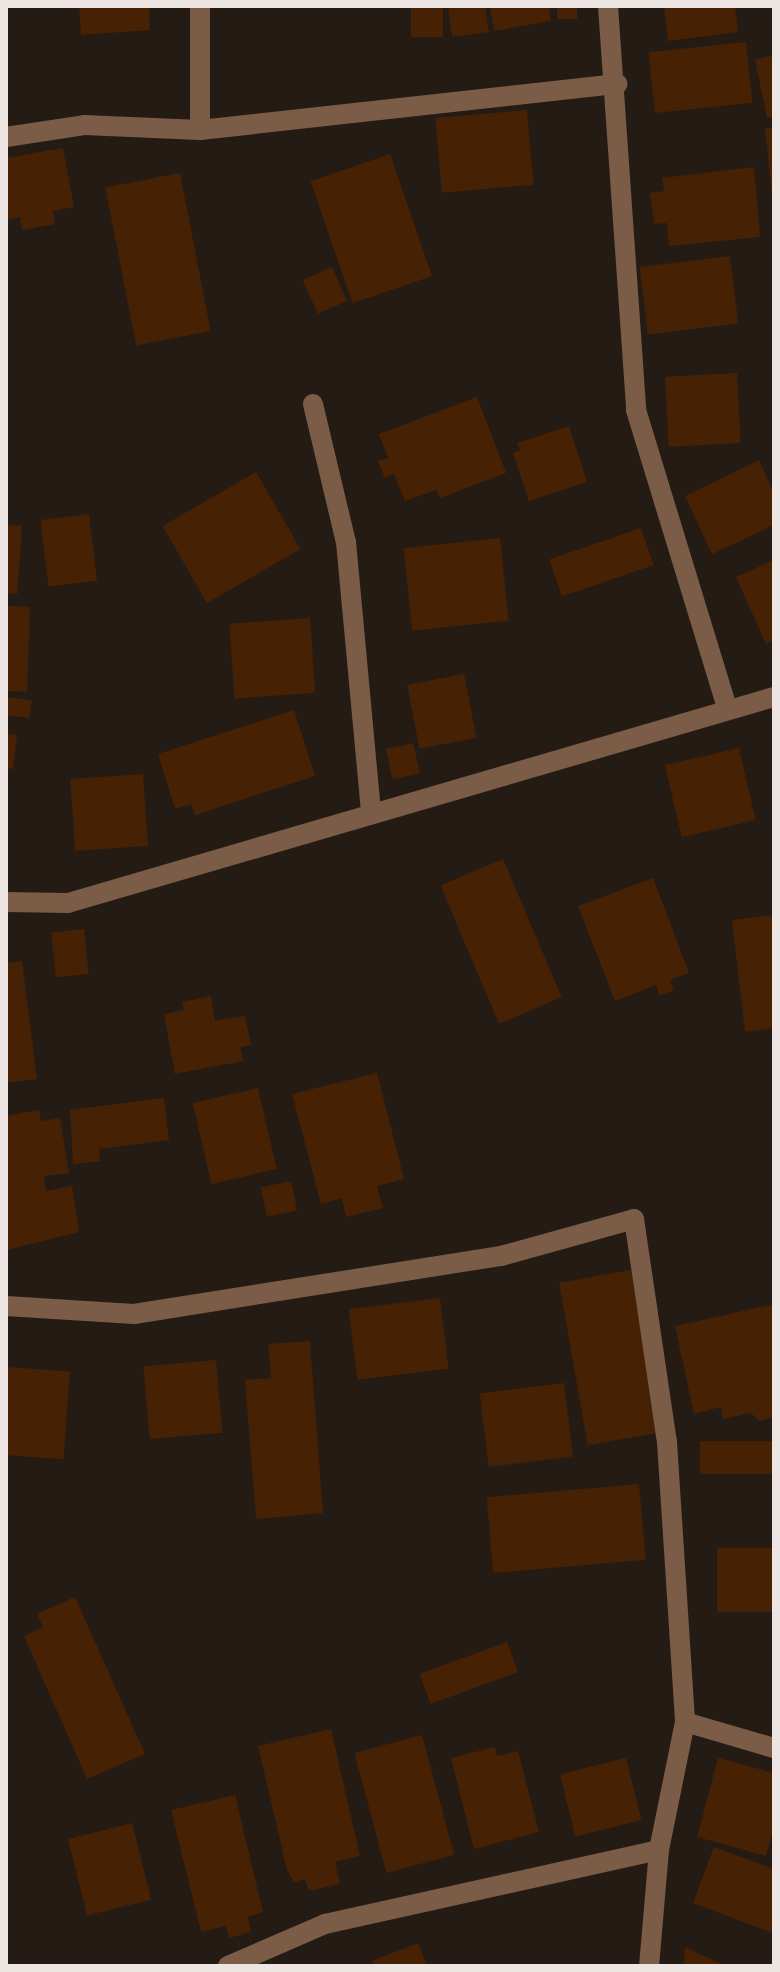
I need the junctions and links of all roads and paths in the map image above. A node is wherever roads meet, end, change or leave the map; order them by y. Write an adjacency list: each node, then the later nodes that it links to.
1 (200, 6): 4 (street)
2 (608, 6): 3 (street)
3 (617, 84): 4 (street); 8 (street)
4 (200, 130): 5 (street)
5 (6, 137)
6 (313, 404): 9 (street)
7 (774, 697): 8 (street)
8 (727, 708): 9 (street)
9 (371, 814): 10 (street)
10 (6, 902)
11 (6, 1306): 12 (street)
12 (685, 1722): 13 (street); 14 (street)
13 (774, 1748)
14 (659, 1850): 15 (street); 16 (street)
15 (228, 1966)
16 (649, 1966)

